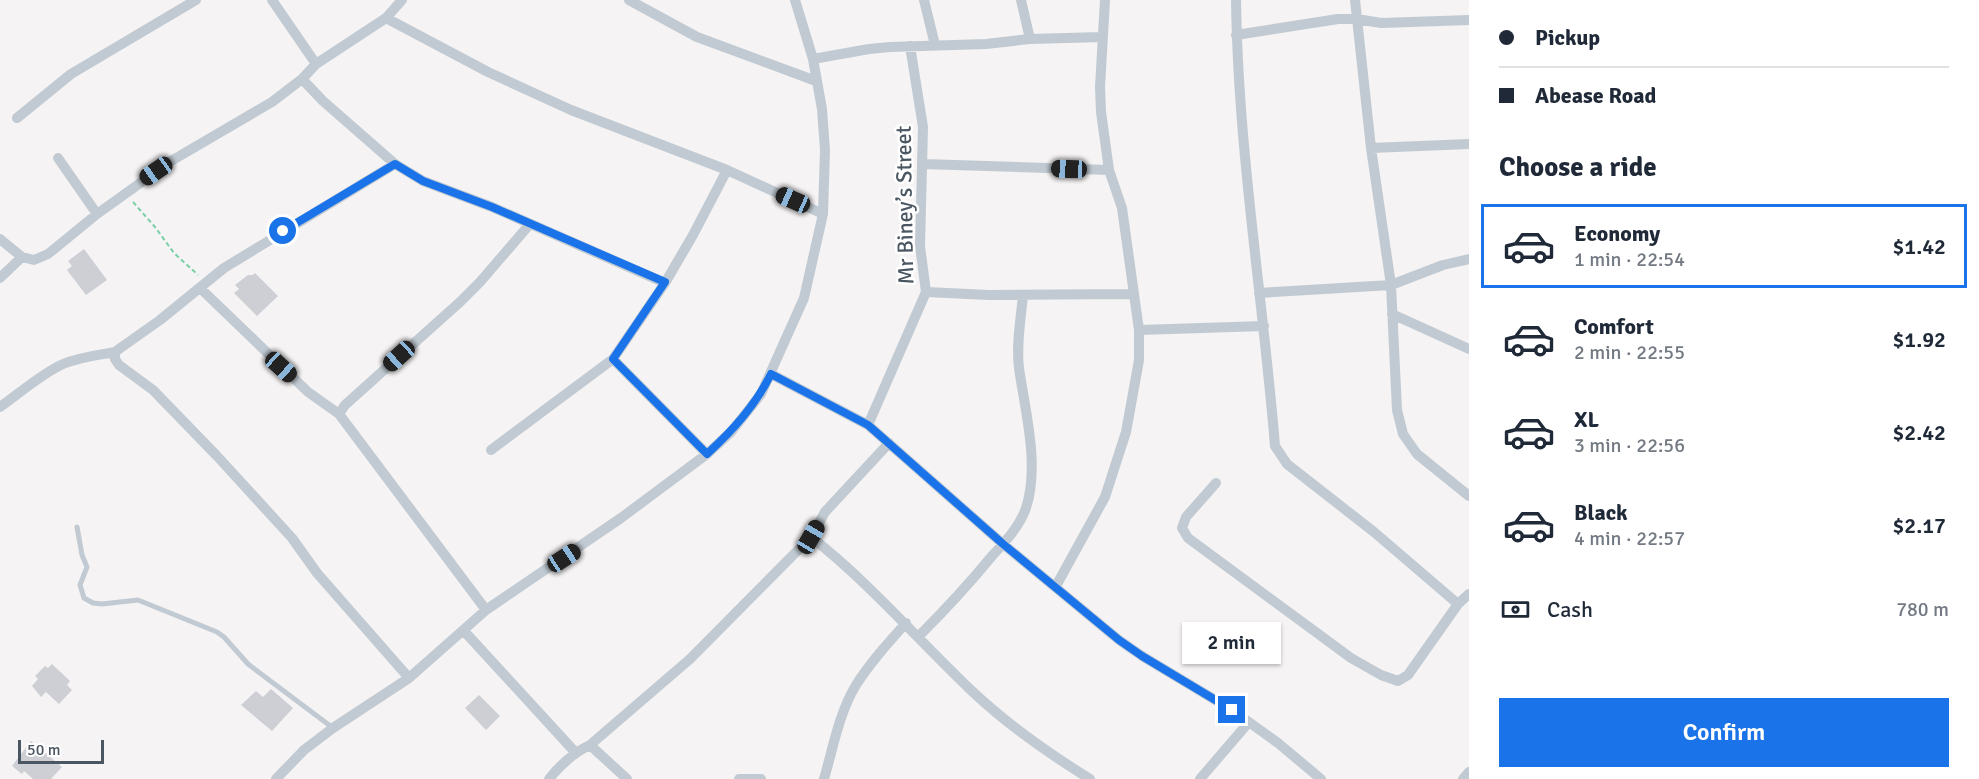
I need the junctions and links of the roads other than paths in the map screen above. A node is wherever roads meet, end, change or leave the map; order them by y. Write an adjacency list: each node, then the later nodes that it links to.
1 (196, 0): 23 (street)
2 (272, 0): 20 (street)
3 (402, 0): 11 (street)
4 (629, 0): 22 (street)
5 (795, 0): 19 (street)
6 (924, 0): 17 (street)
7 (1021, 0): 16 (street)
8 (1105, 0): 15 (street)
9 (1236, 0): 14 (street)
10 (1355, 0): 12 (street)
11 (387, 18): 20 (street); 29 (street)
12 (1357, 19): 13 (street); 14 (street); 25 (street)
13 (1469, 20)
14 (1236, 34): 42 (street)
15 (1102, 37): 16 (street); 30 (street)
16 (1030, 39): 17 (street)
17 (936, 45): 18 (street)
18 (910, 46): 19 (street); 28 (street, Mr Biney’s Street)
19 (813, 59): 22 (street)
20 (316, 64): 21 (street)
21 (302, 79): 27 (street); 31 (street)
22 (816, 81): 32 (street)
23 (17, 118)
24 (1469, 144): 25 (street)
25 (1371, 148): 39 (street)
26 (58, 158): 31 (street)
27 (395, 164): 33 (street); 40 (street)
28 (923, 164): 30 (street); 41 (street, Mr Biney’s Street)
29 (727, 170): 32 (street); 38 (street)
30 (1109, 170): 43 (street)
31 (97, 214): 35 (street)
32 (823, 214): 51 (street)
33 (530, 224): 38 (street); 53 (street)
34 (0, 239): 35 (street)
35 (22, 257): 37 (street)
36 (1469, 259): 39 (street)
37 (0, 278)
38 (665, 282): 50 (street)
39 (1391, 285): 42 (street); 45 (street)
40 (203, 286): 49 (street); 53 (street)
41 (926, 292): 44 (street); 54 (street, Mr Biney’s Street)
42 (1259, 292): 46 (street)
43 (1134, 294): 44 (street); 47 (street)
44 (1023, 295): 62 (street)
45 (1392, 314): 48 (street); 59 (street)
46 (1264, 326): 47 (street); 65 (street)
47 (1138, 330): 63 (street)
48 (1469, 350)
49 (115, 352): 52 (street); 70 (street)
50 (613, 359): 56 (street); 57 (street)
51 (771, 374): 54 (street); 57 (street)
52 (0, 407)
53 (339, 414): 66 (street)
54 (868, 425): 55 (street)
55 (889, 442): 61 (street); 62 (street)
56 (491, 450)
57 (707, 454): 66 (street)
58 (1216, 483): 65 (street)
59 (1469, 496)
60 (77, 527): 72 (lane)
61 (811, 537): 67 (street); 73 (street)
62 (1003, 544): 63 (street); 69 (street)
63 (1056, 586): 71 (street)
64 (1469, 594): 65 (street)
65 (1458, 604)
66 (486, 610): 68 (street)
67 (906, 623): 69 (street); 81 (street)
68 (464, 631): 70 (street); 74 (street)
69 (918, 637): 82 (street)
70 (409, 678): 72 (street)
71 (1249, 722): 83 (street); 84 (street)
72 (333, 728): 76 (street)
73 (590, 744): 74 (street); 78 (street)
74 (575, 752): 77 (street)
75 (1469, 772): 85 (street)
76 (276, 779)
77 (549, 779)
78 (627, 779)
79 (739, 779): 80 (street)
80 (761, 779)
81 (824, 779)
82 (1090, 779)
83 (1200, 779)
84 (1321, 779)
85 (1463, 779)

